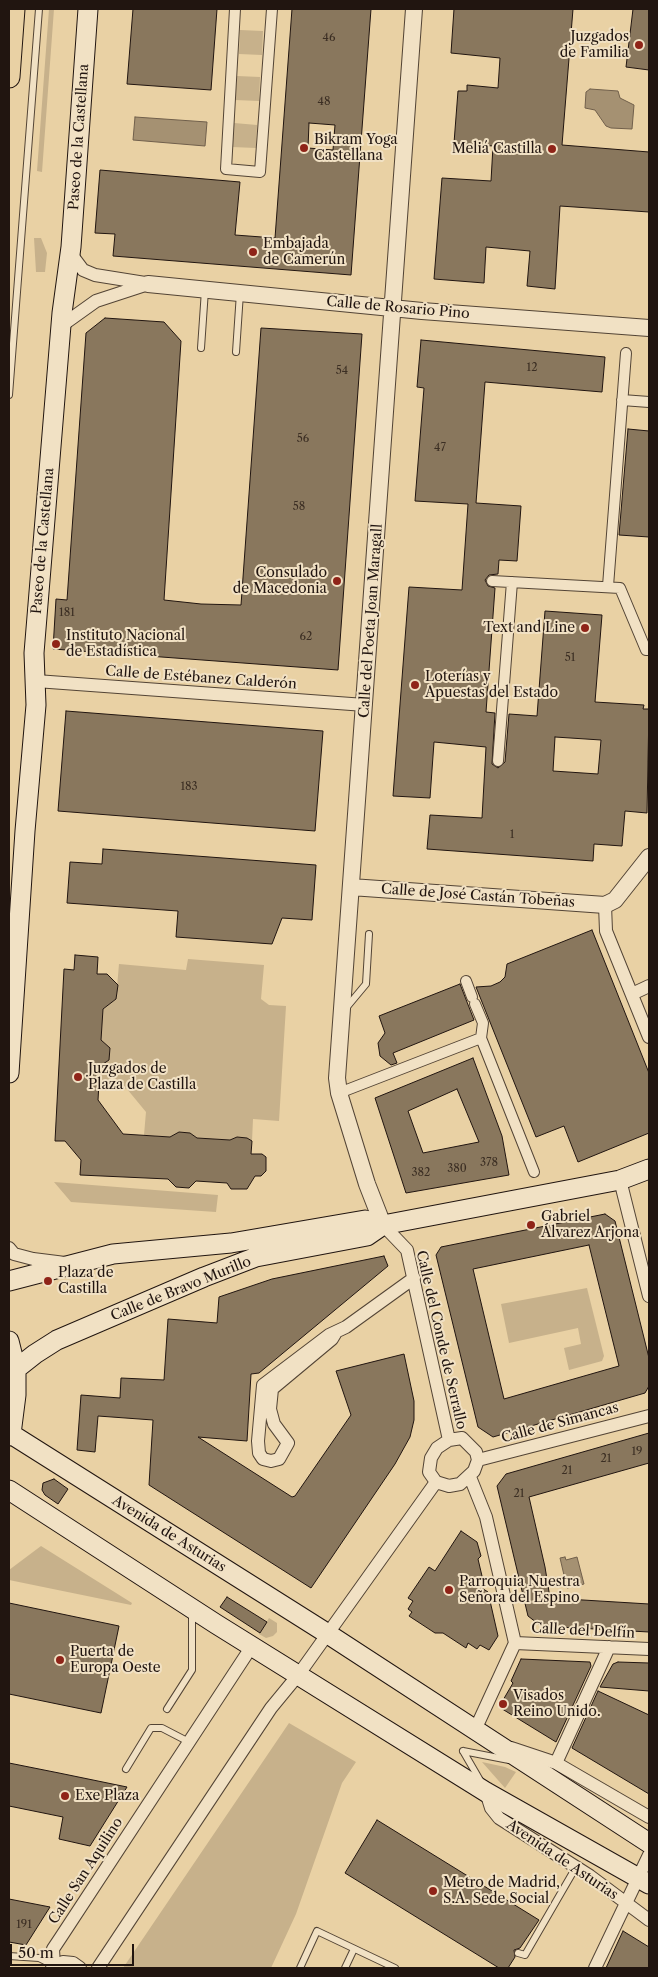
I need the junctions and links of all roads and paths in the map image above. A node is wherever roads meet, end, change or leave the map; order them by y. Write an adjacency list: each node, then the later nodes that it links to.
1 (14, 9): 7 (highway)
2 (39, 9): 18 (lane)
3 (88, 9): 8 (main road, Paseo de la Castellana)
4 (235, 9): 5 (street)
5 (272, 9)
6 (414, 9): 12 (street, Calle del Poeta Joan Maragall)
7 (9, 77)
8 (71, 247): 9 (street, Calle de Rosario Pino); 13 (main road, Paseo de la Castellana)
9 (148, 284): 10 (street, Calle de Rosario Pino); 13 (street, Calle de Rosario Pino)
10 (204, 289): 11 (street, Calle de Rosario Pino); 15 (lane)
11 (240, 293): 12 (street, Calle de Rosario Pino); 16 (lane)
12 (394, 308): 14 (street, Calle de Rosario Pino); 26 (street, Calle del Poeta Joan Maragall)
13 (61, 326): 25 (main road, Paseo de la Castellana)
14 (649, 328)
15 (201, 348)
16 (236, 352)
17 (626, 353): 19 (street)
18 (9, 395)
19 (622, 400): 20 (street); 23 (street)
20 (649, 402)
21 (492, 581): 22 (street)
22 (512, 582): 23 (street); 27 (street)
23 (608, 586): 24 (street)
24 (649, 650)
25 (36, 681): 26 (street, Calle de Estébanez Calderón); 38 (main road, Paseo de la Castellana)
26 (365, 705): 29 (street, Calle del Poeta Joan Maragall)
27 (498, 761)
28 (649, 857): 30 (street)
29 (351, 887): 30 (street, Calle de José Castán Tobeñas); 35 (street, Calle del Poeta Joan Maragall)
30 (605, 905): 34 (street)
31 (369, 934): 35 (lane)
32 (466, 981): 37 (street)
33 (649, 986): 34 (street)
34 (632, 994): 36 (street)
35 (342, 1013): 39 (street, Calle del Poeta Joan Maragall)
36 (649, 1037)
37 (481, 1038): 39 (street); 41 (street)
38 (9, 1073)
39 (339, 1093): 43 (street, Calle del Poeta Joan Maragall)
40 (649, 1169): 42 (main road, Calle de Bravo Murillo)
41 (534, 1172)
42 (620, 1180): 43 (main road, Calle de Bravo Murillo); 48 (street)
43 (384, 1225): 45 (main road, Calle de Bravo Murillo); 46 (street, Calle del Conde de Serrallo); 51 (main road, Calle de Bravo Murillo)
44 (9, 1248): 45 (street, Calle de Bravo Murillo)
45 (70, 1263): 47 (main road, Calle de Bravo Murillo)
46 (414, 1278): 49 (street); 54 (street, Calle del Conde de Serrallo)
47 (9, 1280)
48 (649, 1296)
49 (335, 1334): 49 (street)
50 (9, 1341): 51 (main road)
51 (16, 1369): 53 (main road)
52 (649, 1416): 55 (street, Calle de Simancas)
53 (10, 1435): 60 (main road, Avenida de Asturias)
54 (449, 1440): 55 (street); 57 (street)
55 (478, 1460): 56 (street)
56 (470, 1477): 57 (street); 61 (street)
57 (436, 1482): 60 (street)
58 (9, 1490): 59 (main road, Avenida de Asturias)
59 (192, 1608): 62 (main road, Avenida de Asturias); 66 (lane)
60 (328, 1634): 65 (street); 67 (main road, Avenida de Asturias)
61 (515, 1643): 63 (street, Calle del Delfín); 67 (street)
62 (252, 1646): 65 (main road, Avenida de Asturias); 68 (street, Calle San Aquilino)
63 (608, 1647): 64 (street, Calle del Delfín); 71 (street)
64 (649, 1650)
65 (299, 1674): 73 (main road, Avenida de Asturias); 87 (street)
66 (167, 1709)
67 (475, 1730): 69 (main road, Avenida de Asturias)
68 (189, 1742): 72 (lane); 84 (street, Calle San Aquilino)
69 (498, 1744): 70 (main road, Avenida de Asturias); 71 (street, Avenida de Asturias)
70 (527, 1763): 73 (lane); 75 (main road, Avenida de Asturias)
71 (556, 1763): 74 (street, Avenida de Asturias)
72 (126, 1769)
73 (486, 1792): 77 (street, Avenida de Asturias); 78 (main road, Avenida de Asturias)
74 (649, 1817)
75 (649, 1843)
76 (649, 1855): 78 (street)
77 (576, 1867): 79 (street, Avenida de Asturias); 82 (lane)
78 (644, 1881): 79 (street)
79 (626, 1903): 80 (street, Avenida de Asturias); 91 (street)
80 (649, 1920)
81 (354, 1949): 85 (lane); 88 (lane); 89 (lane)
82 (518, 1953)
83 (9, 1956): 84 (lane)
84 (53, 1967): 86 (street)
85 (387, 1967): 90 (lane)
86 (80, 1968)
87 (98, 1968)
88 (300, 1968)
89 (345, 1968)
90 (395, 1968)
91 (595, 1968)

